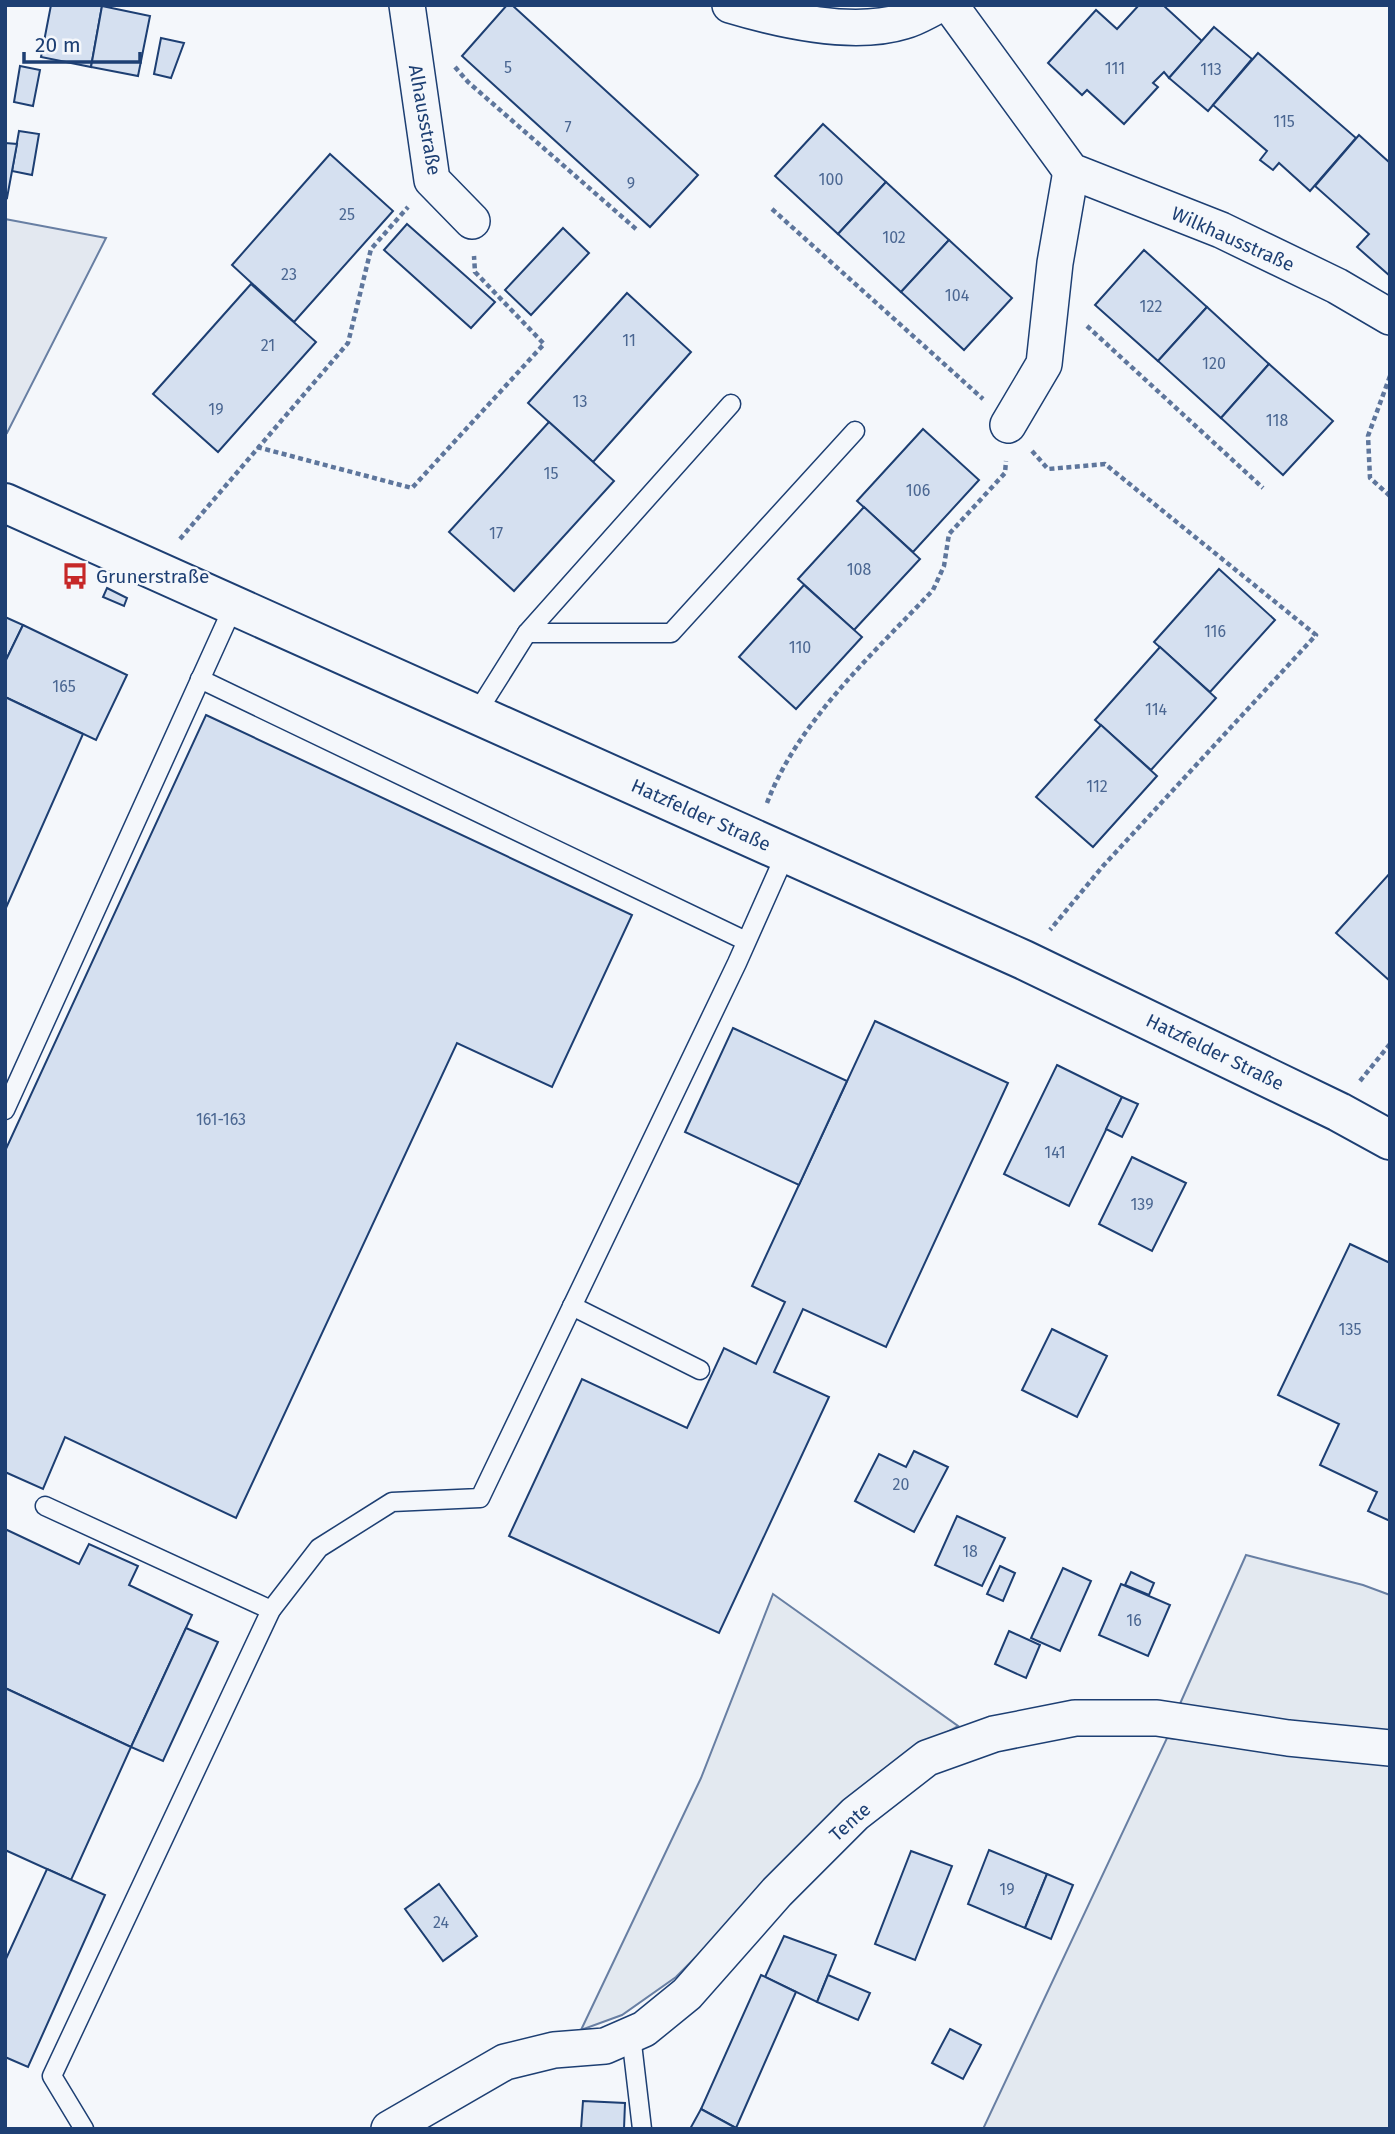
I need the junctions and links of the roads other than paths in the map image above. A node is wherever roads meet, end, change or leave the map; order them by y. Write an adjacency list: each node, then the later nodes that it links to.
1 (407, 5): 6 (street, Alhausstraße)
2 (730, 5): 3 (street)
3 (939, 5)
4 (950, 5): 5 (street)
5 (1071, 171): 7 (street, Wilkhausstraße); 9 (street)
6 (472, 221)
7 (1390, 317)
8 (731, 404): 13 (lane)
9 (1008, 425)
10 (855, 431): 13 (lane)
11 (5, 503): 12 (main road, Hatzfelder Straße)
12 (234, 605): 14 (lane); 15 (main road, Hatzfelder Straße)
13 (527, 633): 15 (lane)
14 (200, 680): 17 (lane); 18 (lane)
15 (476, 714): 16 (main road, Hatzfelder Straße)
16 (769, 846): 17 (lane); 19 (main road, Hatzfelder Straße)
17 (746, 941): 20 (lane)
18 (5, 1110)
19 (1390, 1140)
20 (572, 1306): 21 (lane); 23 (lane)
21 (700, 1370)
22 (45, 1506): 23 (lane)
23 (271, 1610): 26 (lane)
24 (1390, 1748): 25 (street, Tente)
25 (631, 2035): 27 (street, Tente); 28 (lane)
26 (85, 2129)
27 (389, 2129)
28 (642, 2129)

